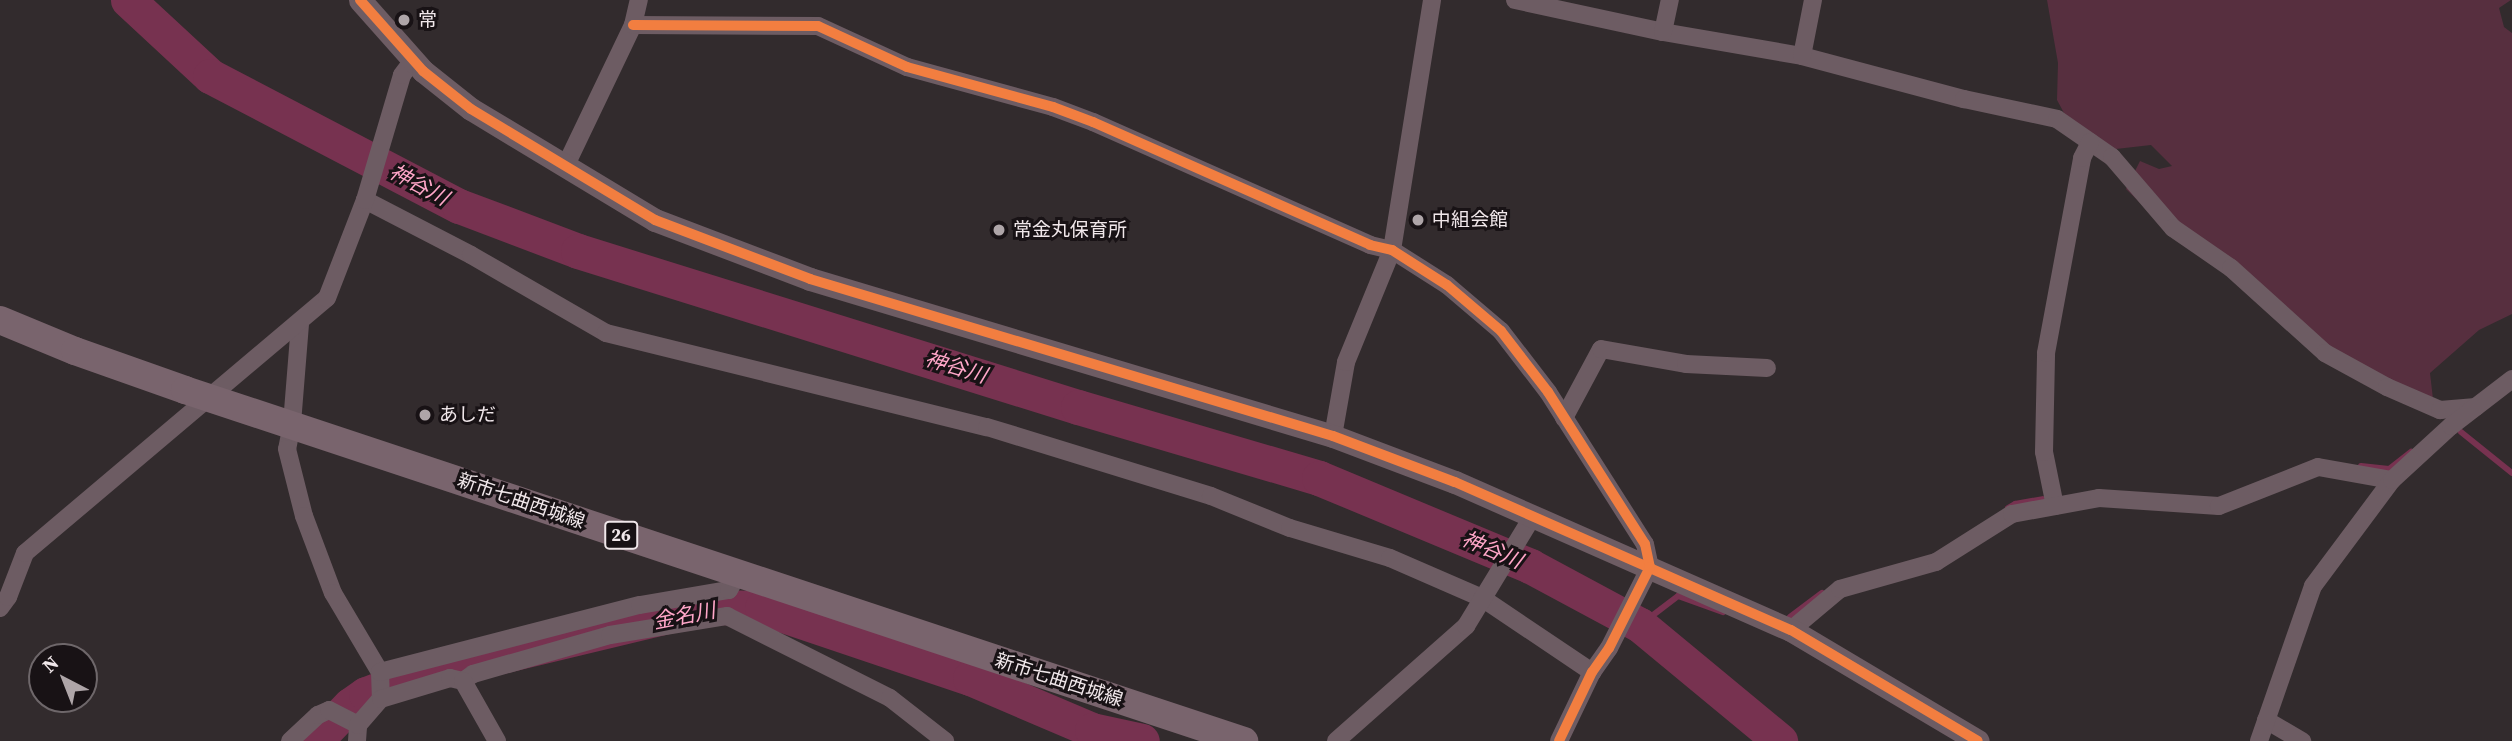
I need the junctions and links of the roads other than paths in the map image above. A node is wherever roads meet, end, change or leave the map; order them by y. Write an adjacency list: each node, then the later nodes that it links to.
1 (360, 0): 10 (street)
2 (639, 0): 7 (street)
3 (1432, 0): 14 (street)
4 (1515, 0): 8 (street)
5 (1670, 0): 8 (street)
6 (1813, 0): 9 (street)
7 (633, 25): 12 (street); 14 (street)
8 (1663, 32): 9 (street)
9 (1801, 56): 11 (street)
10 (414, 59): 12 (street); 13 (street)
11 (2090, 142): 20 (street); 25 (street)
12 (565, 167): 23 (street)
13 (365, 200): 16 (street); 29 (street)
14 (1392, 250): 21 (street); 23 (street)
15 (0, 320): 19 (main road, 新市七曲西城線 / 26)
16 (300, 324): 19 (street); 22 (street)
17 (1767, 368): 21 (street)
18 (2512, 379): 20 (street)
19 (208, 397): 22 (main road, 新市七曲西城線 / 26); 30 (street)
20 (2476, 407): 24 (street)
21 (1564, 418): 27 (street)
22 (292, 424): 28 (main road, 新市七曲西城線 / 26); 32 (street)
23 (1333, 436): 26 (street)
24 (2392, 480): 25 (street); 36 (street)
25 (2055, 506): 31 (street)
26 (1534, 516): 27 (street); 29 (street)
27 (1647, 571): 31 (street); 33 (street)
28 (738, 574): 32 (street); 41 (main road, 新市七曲西城線 / 26)
29 (1482, 598): 33 (street); 42 (street)
30 (3, 599)
31 (1791, 630): 44 (street)
32 (380, 672): 35 (street)
33 (1592, 672): 43 (street)
34 (463, 681): 35 (street); 39 (street); 40 (street)
35 (381, 699): 37 (street)
36 (2266, 720): 45 (street); 46 (street)
37 (357, 733): 38 (street)
38 (290, 741)
39 (497, 741)
40 (945, 741)
41 (1244, 741)
42 (1336, 741)
43 (1559, 741)
44 (1978, 741)
45 (2259, 741)
46 (2302, 741)

